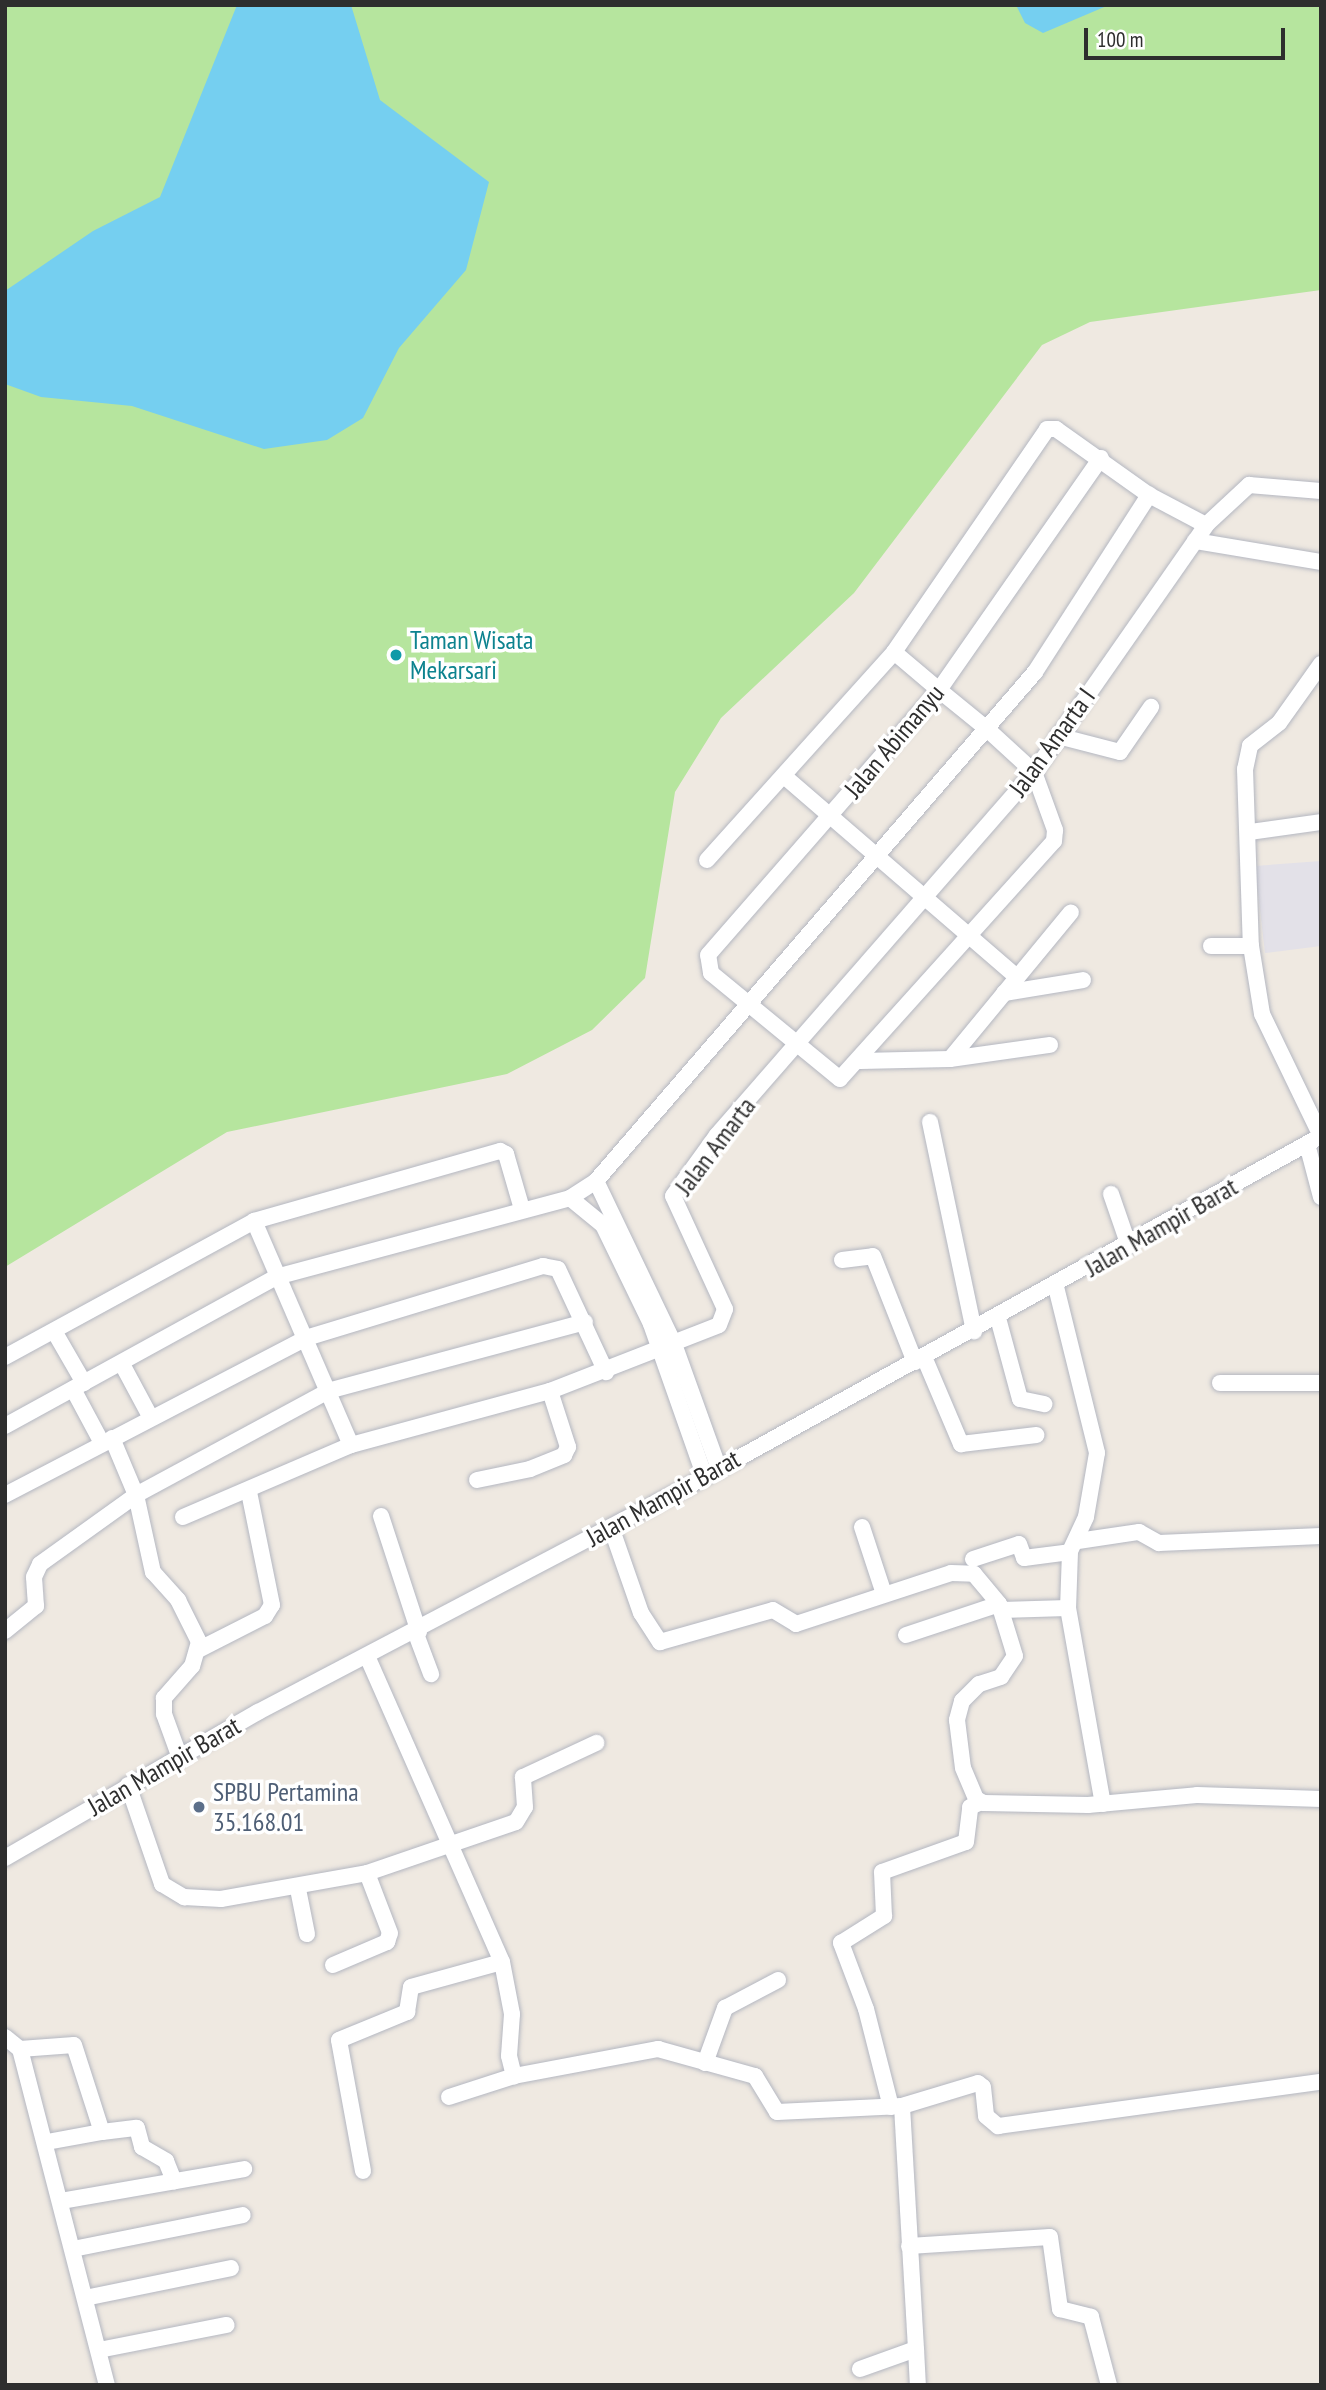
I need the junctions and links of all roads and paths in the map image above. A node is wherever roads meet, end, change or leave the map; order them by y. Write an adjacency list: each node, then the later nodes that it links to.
1 (1101, 458): 3 (street); 7 (street); 9 (street, Jalan Abimanyu)
2 (1321, 491): 4 (street, Jalan Amarta I)
3 (1149, 495): 4 (street); 11 (street)
4 (1206, 525): 5 (street, Jalan Amarta I)
5 (1195, 541): 6 (street); 12 (street, Jalan Amarta I)
6 (1321, 562)
7 (894, 652): 9 (street); 14 (street)
8 (1321, 664): 17 (street)
9 (939, 690): 11 (street); 15 (street, Jalan Abimanyu)
10 (1151, 708): 12 (street)
11 (987, 729): 13 (street); 18 (street)
12 (1058, 736): 13 (street, Jalan Amarta I)
13 (1034, 772): 20 (street, Jalan Amarta I); 22 (street)
14 (784, 776): 15 (street); 19 (street)
15 (830, 817): 18 (street); 28 (street, Jalan Abimanyu)
16 (1321, 822): 17 (street)
17 (1250, 832): 24 (street)
18 (877, 857): 20 (street); 28 (street)
19 (707, 860)
20 (924, 896): 22 (street); 30 (street, Jalan Amarta I)
21 (1071, 912): 25 (street)
22 (970, 936): 25 (street); 32 (street)
23 (1212, 946): 24 (street)
24 (1251, 946): 34 (street)
25 (1016, 976): 27 (street)
26 (1083, 980): 27 (street)
27 (1004, 993): 31 (street)
28 (747, 1004): 30 (street); 35 (street)
29 (1050, 1045): 31 (street)
30 (797, 1046): 32 (street); 51 (street, Jalan Amarta)
31 (950, 1059): 32 (street)
32 (860, 1061)
33 (930, 1122): 49 (street)
34 (1316, 1139): 38 (street); 42 (street, Jalan Mampir Barat)
35 (596, 1181): 37 (street); 41 (street)
36 (1111, 1194): 42 (street)
37 (570, 1198): 39 (street); 41 (street)
38 (1321, 1198)
39 (522, 1209): 40 (street); 44 (street)
40 (254, 1221): 44 (street); 48 (street)
41 (607, 1222): 51 (street)
42 (1129, 1246): 45 (street, Jalan Mampir Barat)
43 (842, 1260): 53 (street)
44 (276, 1277): 50 (street); 54 (street)
45 (1056, 1286): 46 (street, Jalan Mampir Barat); 77 (street)
46 (998, 1318): 49 (street, Jalan Mampir Barat); 61 (street)
47 (585, 1322): 50 (street); 55 (street); 59 (street)
48 (54, 1331): 52 (street); 58 (street)
49 (974, 1331): 53 (street, Jalan Mampir Barat)
50 (306, 1338): 59 (street); 62 (street)
51 (668, 1346): 55 (street); 67 (street)
52 (5, 1357)
53 (919, 1360): 64 (street); 67 (street, Jalan Mampir Barat)
54 (122, 1364): 58 (street); 62 (street)
55 (606, 1372): 60 (street)
56 (1220, 1383): 57 (street)
57 (1321, 1383)
58 (79, 1386): 63 (street); 65 (street)
59 (328, 1391): 66 (street); 71 (street)
60 (550, 1391): 66 (street); 68 (street)
61 (1044, 1404)
62 (151, 1418): 65 (street)
63 (5, 1426)
64 (1036, 1436)
65 (107, 1441): 70 (street); 71 (street)
66 (351, 1445): 69 (street)
67 (712, 1473): 74 (street, Jalan Mampir Barat)
68 (477, 1480)
69 (249, 1492): 73 (street); 85 (street)
70 (5, 1495)
71 (136, 1495): 82 (street); 85 (street)
72 (381, 1516): 83 (street)
73 (184, 1517)
74 (611, 1527): 79 (street); 83 (street, Jalan Mampir Barat)
75 (862, 1527): 79 (street)
76 (1321, 1536): 77 (street)
77 (1074, 1546): 78 (street); 81 (street)
78 (974, 1559)
79 (884, 1594): 80 (street)
80 (1000, 1607): 81 (street); 84 (street); 92 (street)
81 (1068, 1608): 93 (street)
82 (5, 1631)
83 (417, 1633): 86 (street, Jalan Mampir Barat); 87 (street)
84 (906, 1635)
85 (200, 1649): 89 (street)
86 (367, 1656): 89 (street, Jalan Mampir Barat); 94 (street)
87 (431, 1674)
88 (596, 1743): 94 (street)
89 (180, 1758): 90 (street, Jalan Mampir Barat)
90 (128, 1785): 95 (street, Jalan Mampir Barat); 97 (street)
91 (1321, 1799): 93 (street)
92 (981, 1802): 93 (street); 108 (street)
93 (1103, 1804)
94 (445, 1843): 96 (street); 99 (street)
95 (5, 1858)
96 (367, 1874): 97 (street); 100 (street)
97 (298, 1889): 98 (street)
98 (307, 1934)
99 (502, 1962): 105 (street); 112 (street)
100 (333, 1965)
101 (778, 1980): 104 (street)
102 (5, 2037): 103 (street)
103 (20, 2049): 109 (street); 110 (street)
104 (705, 2063): 105 (street); 108 (street)
105 (514, 2076): 107 (street)
106 (1321, 2082): 108 (street)
107 (449, 2097)
108 (897, 2106): 116 (street)
109 (102, 2132): 110 (street); 113 (street)
110 (47, 2142): 114 (street)
111 (244, 2169): 113 (street)
112 (363, 2171)
113 (174, 2181): 114 (street)
114 (61, 2200): 117 (street)
115 (243, 2215): 117 (street)
116 (909, 2246): 121 (street); 126 (street)
117 (73, 2249): 119 (street)
118 (231, 2268): 119 (street)
119 (86, 2298): 122 (street)
120 (227, 2325): 122 (street)
121 (916, 2349): 123 (street); 125 (street)
122 (99, 2350): 124 (street)
123 (860, 2369)
124 (107, 2385)
125 (918, 2385)
126 (1109, 2385)

